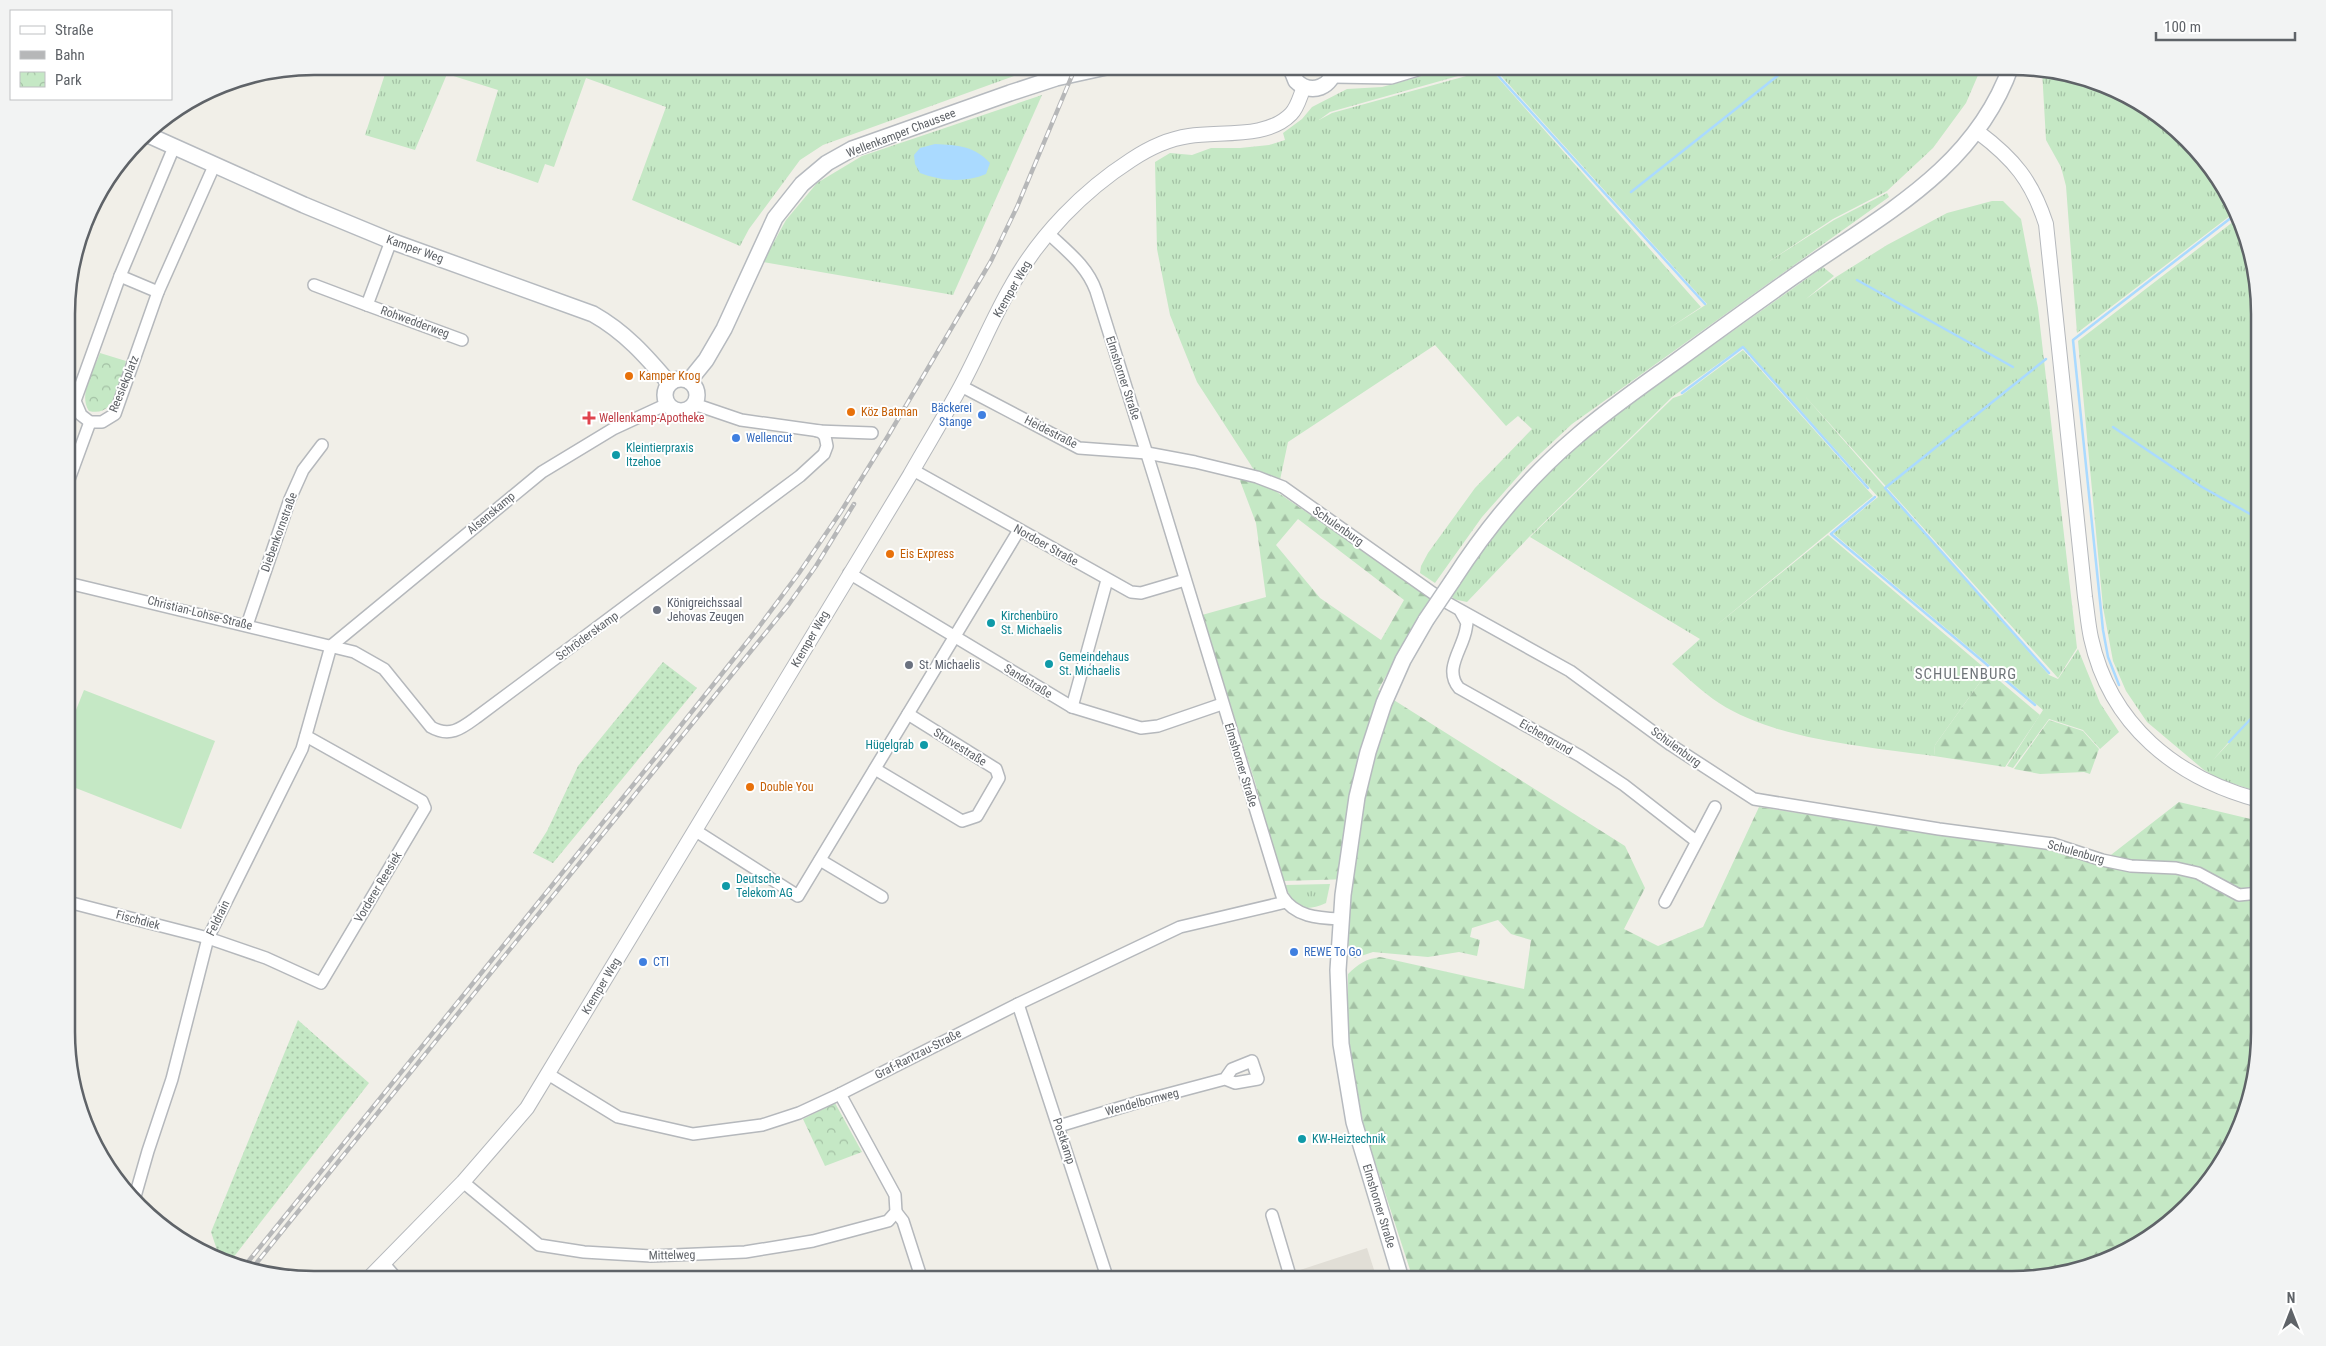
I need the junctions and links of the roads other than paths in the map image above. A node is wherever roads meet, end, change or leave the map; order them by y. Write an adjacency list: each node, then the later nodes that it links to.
1 (1070, 75): 19 (main road, Wellenkamper Chaussee)
2 (1292, 75): 7 (main road)
3 (1332, 75): 7 (main road)
4 (1380, 75): 5 (main road)
5 (1394, 75)
6 (2007, 75): 8 (main road, Elmshorner Straße)
7 (1304, 87): 12 (street, Kremper Weg)
8 (1978, 132): 45 (street); 55 (main road, Elmshorner Straße, bridge)
9 (153, 137): 10 (main road, Kamper Weg)
10 (174, 147): 11 (main road, Kamper Weg); 14 (street)
11 (214, 166): 13 (main road, Kamper Weg); 16 (street, Reesiekplatz)
12 (1049, 234): 21 (street, Kremper Weg); 28 (street, Elmshorner Straße)
13 (391, 241): 17 (street, Rohwedderweg); 20 (main road, Kamper Weg)
14 (120, 276): 16 (street); 24 (street)
15 (314, 285): 17 (street, Rohwedderweg)
16 (158, 292): 24 (street, Reesiekplatz)
17 (367, 305): 18 (street, Rohwedderweg)
18 (462, 340)
19 (689, 381): 20 (main road); 23 (main road)
20 (669, 383): 22 (main road)
21 (961, 386): 28 (street, Heidestraße); 30 (street, Kremper Weg)
22 (667, 404): 23 (main road); 39 (street, Alsenskamp)
23 (694, 404): 25 (street)
24 (90, 422): 29 (street)
25 (820, 432): 26 (street); 39 (street, Schröderskamp)
26 (872, 433)
27 (322, 445): 37 (street, Diebenkornstraße)
28 (1147, 454): 34 (street, Elmshorner Straße); 36 (street, Schulenburg)
29 (75, 463)
30 (913, 470): 31 (street, Nordoer Straße); 32 (street, Kremper Weg)
31 (1019, 530): 33 (street, Nordoer Straße); 38 (street)
32 (849, 573): 38 (street, Sandstraße); 47 (street, Kremper Weg)
33 (1107, 580): 34 (street, Nordoer Straße); 41 (street)
34 (1185, 580): 40 (street, Elmshorner Straße)
35 (75, 585): 37 (street, Christian-Lohse-Straße)
36 (1461, 612): 48 (street, Eichengrund); 50 (street, Schulenburg)
37 (247, 624): 39 (street, Christian-Lohse-Straße)
38 (955, 637): 41 (street, Sandstraße); 42 (street)
39 (330, 646): 43 (street, Feldrain)
40 (1222, 704): 41 (street, Sandstraße); 52 (street, Elmshorner Straße)
41 (1072, 707)
42 (908, 714): 44 (street); 44 (street, Struvestraße)
43 (306, 736): 56 (street, Feldrain); 56 (street, Vorderer Reesiek)
44 (875, 769): 49 (street)
45 (2251, 798)
46 (1715, 807): 48 (street)
47 (696, 831): 49 (street); 58 (street, Kremper Weg)
48 (1696, 841): 53 (street)
49 (820, 860): 51 (street)
50 (2251, 894)
51 (882, 897)
52 (1286, 902): 55 (street); 57 (street, Graf-Rantzau-Straße)
53 (1665, 902)
54 (75, 904): 56 (street, Fischdiek)
55 (1340, 919): 72 (main road, Elmshorner Straße)
56 (208, 938): 63 (street, Feldrain)
57 (1018, 1004): 60 (street, Graf-Rantzau-Straße); 61 (street, Postkamp)
58 (548, 1074): 60 (street, Graf-Rantzau-Straße); 62 (street, Kremper Weg)
59 (1225, 1079): 61 (street, Wendelbornweg)
60 (840, 1094): 64 (street)
61 (1059, 1126): 70 (street, Postkamp)
62 (462, 1182): 64 (street, Mittelweg); 66 (street, Kremper Weg)
63 (136, 1192)
64 (896, 1212): 69 (street)
65 (1272, 1215): 71 (street)
66 (383, 1263): 67 (street, Kremper Weg); 68 (street)
67 (375, 1271)
68 (390, 1271)
69 (919, 1271)
70 (1105, 1271)
71 (1289, 1271)
72 (1399, 1271)

